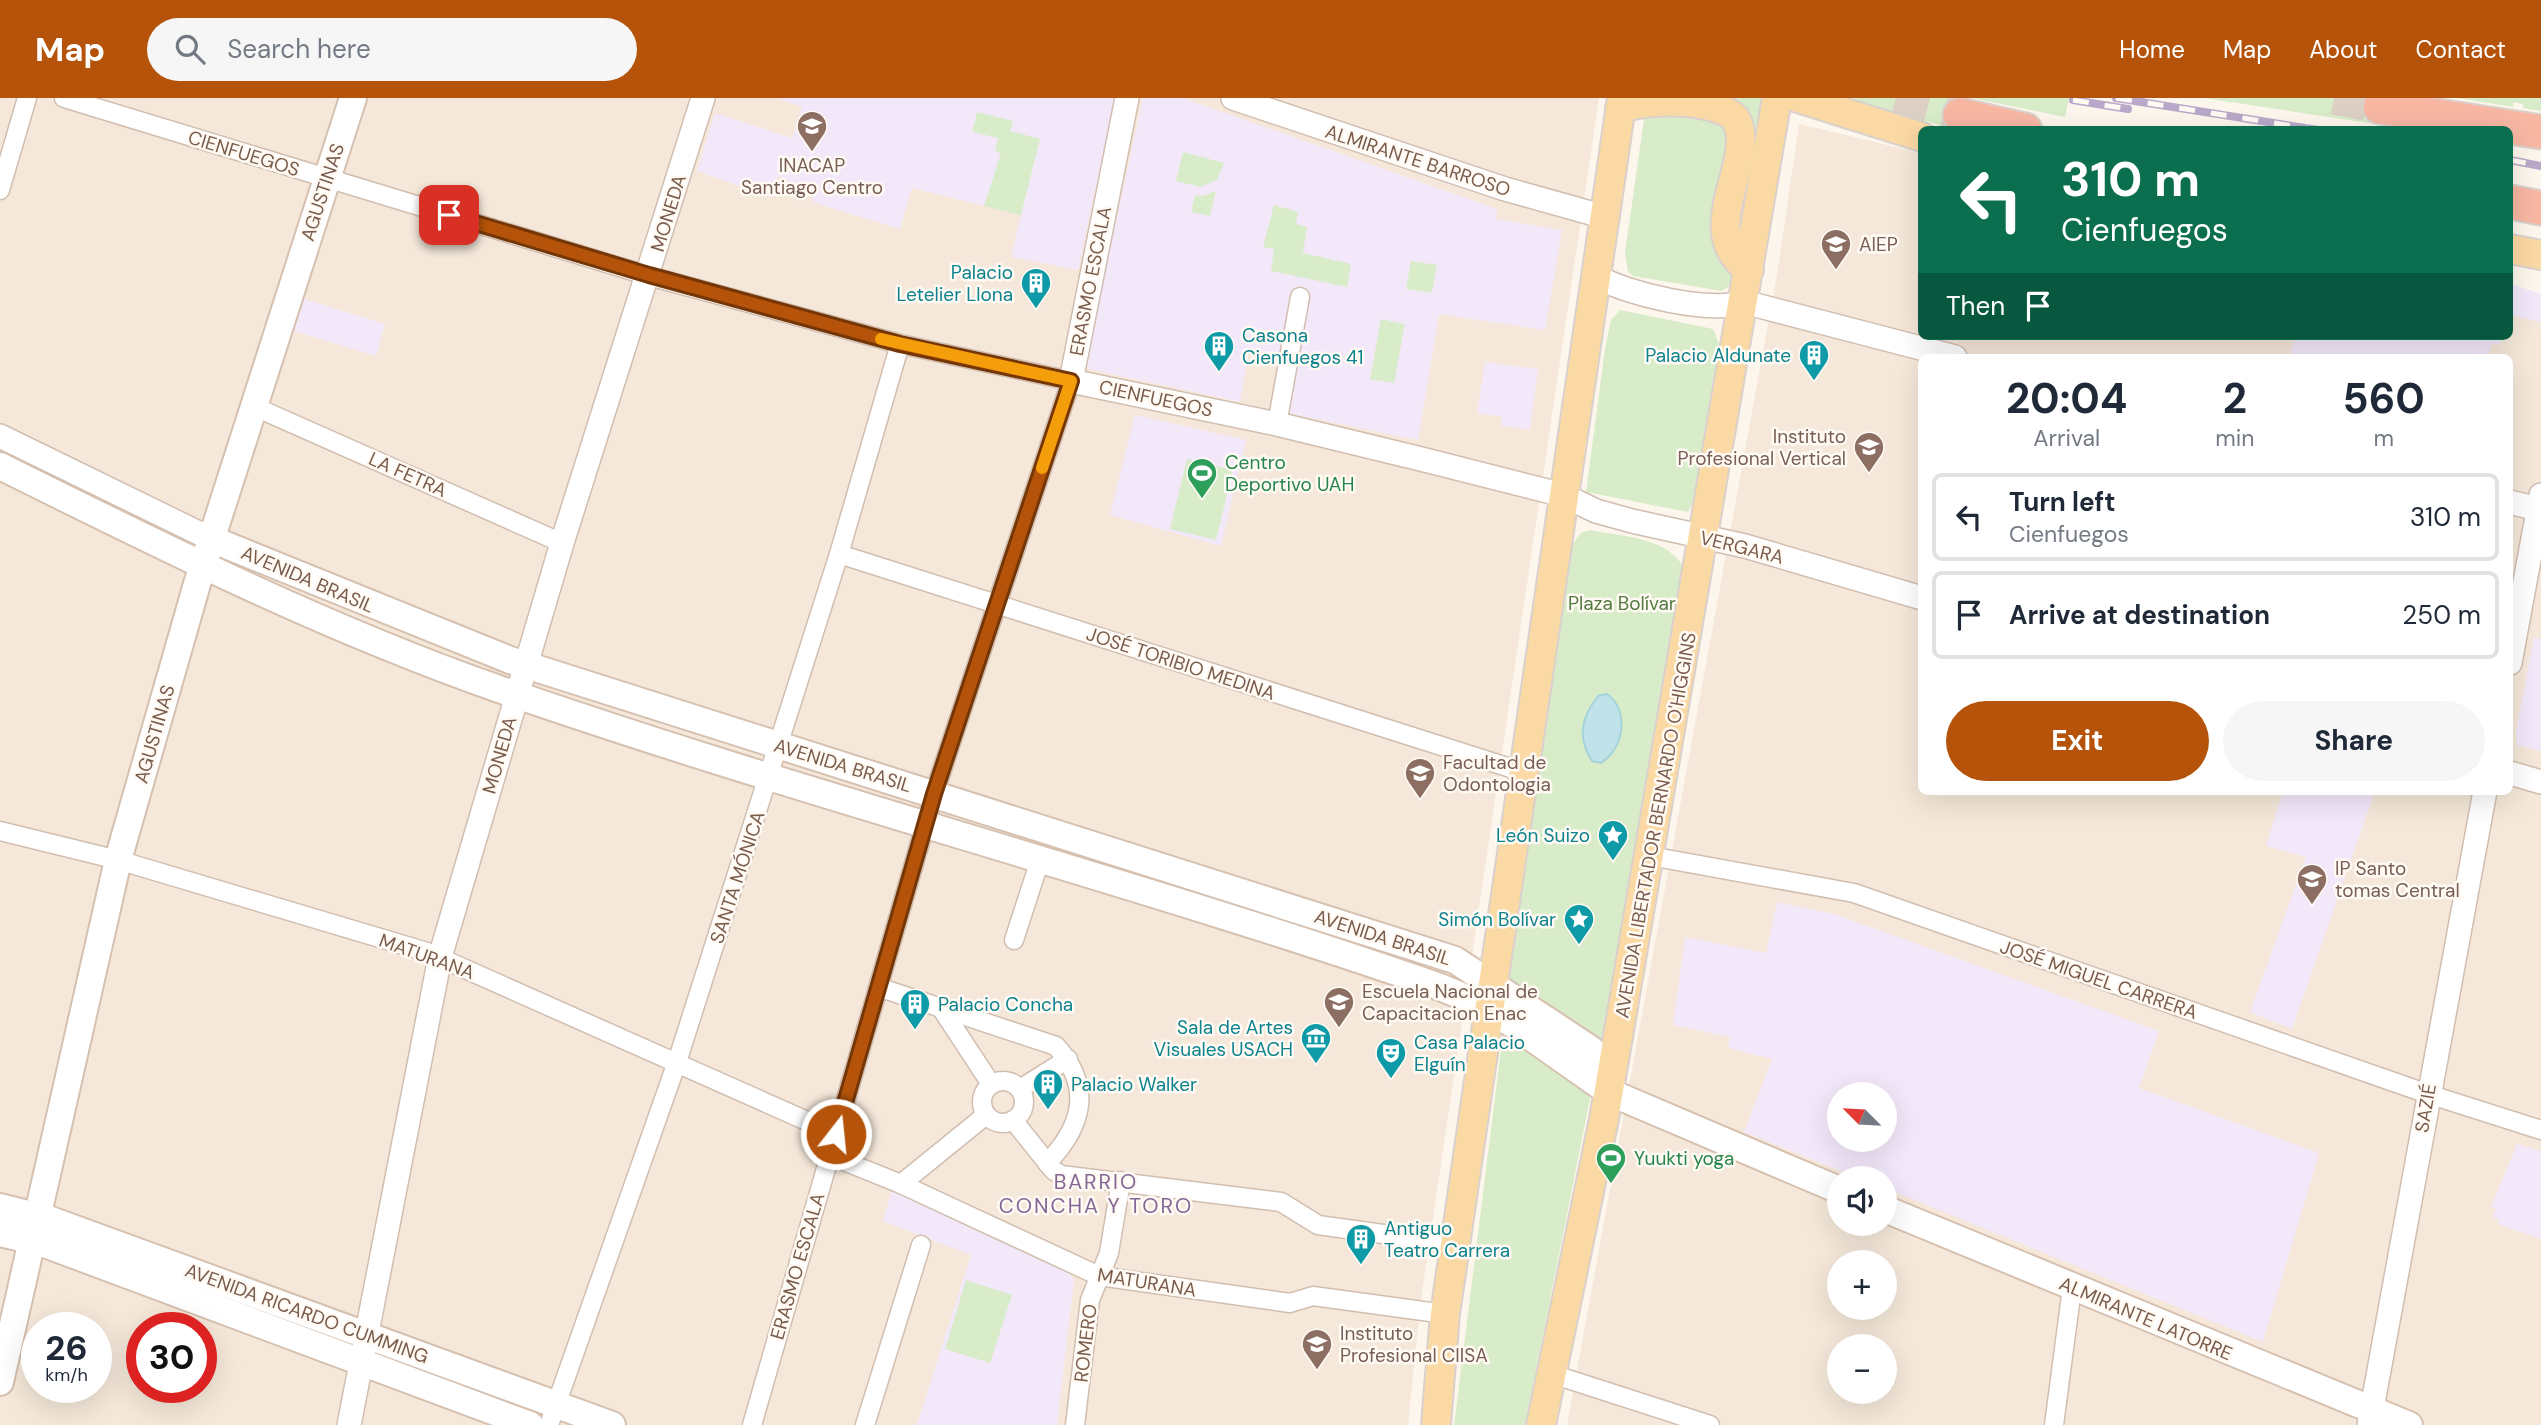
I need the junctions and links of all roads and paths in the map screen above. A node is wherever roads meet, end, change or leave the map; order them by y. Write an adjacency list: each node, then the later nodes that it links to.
1 (27, 98): 18 (street)
2 (64, 98): 17 (street, CIENFUEGOS)
3 (352, 98): 17 (main road, AGUSTINAS)
4 (703, 98): 23 (street, MONEDA)
5 (1127, 98): 29 (street, ERASMO ESCALA)
6 (1233, 98): 21 (street, ALMIRANTE BARROSO)
7 (1777, 98): 22 (main road, AVENIDA LIBERTADOR BERNARDO O'HIGGINS)
8 (1798, 98): 16 (main road)
9 (1621, 104): 21 (main road); 22 (main road)
10 (2380, 107): 13 (highway)
11 (1960, 115): 12 (highway)
12 (2008, 126)
13 (2502, 126)
14 (2513, 128): 15 (highway)
15 (2541, 132)
16 (1918, 136)
17 (327, 178): 23 (street, CIENFUEGOS); 30 (main road, AGUSTINAS)
18 (0, 190)
19 (2513, 203): 20 (highway)
20 (2541, 208)
21 (1605, 217): 24 (main road)
22 (1749, 270): 26 (main road, AVENIDA LIBERTADOR BERNARDO O'HIGGINS)
23 (649, 275): 27 (street, CIENFUEGOS); 39 (street, MONEDA)
24 (1595, 276): 26 (street); 34 (main road)
25 (1300, 297): 31 (street)
26 (1744, 302): 28 (street); 37 (main road, AVENIDA LIBERTADOR BERNARDO O'HIGGINS)
27 (900, 344): 29 (street, CIENFUEGOS); 40 (street, SANTA MÓNICA)
28 (1943, 354)
29 (1071, 381): 31 (street, CIENFUEGOS); 43 (street, ERASMO ESCALA)
30 (253, 406): 38 (main road, AGUSTINAS); 39 (street, LA FETRA)
31 (1277, 424): 34 (street, CIENFUEGOS)
32 (0, 436): 38 (street, AVENIDA BRASIL)
33 (0, 466): 41 (main road, AVENIDA BRASIL)
34 (1563, 495): 37 (street, VERGARA); 48 (main road)
35 (2513, 502): 36 (street)
36 (2540, 505): 44 (street)
37 (1703, 537): 42 (street, VERGARA); 56 (main road, AVENIDA LIBERTADOR BERNARDO O'HIGGINS)
38 (211, 539): 41 (main road, AGUSTINAS); 45 (main road, AVENIDA BRASIL)
39 (562, 543): 45 (street, MONEDA)
40 (839, 554): 43 (street, JOSÉ TORIBIO MEDINA); 47 (street, SANTA MÓNICA)
41 (203, 566): 46 (main road, AVENIDA BRASIL); 57 (main road, AGUSTINAS)
42 (1918, 597)
43 (997, 604): 48 (street, JOSÉ TORIBIO MEDINA); 52 (street, ERASMO ESCALA)
44 (2513, 647)
45 (526, 665): 46 (street, MONEDA); 47 (main road, AVENIDA BRASIL)
46 (517, 695): 50 (main road, AVENIDA BRASIL); 60 (street, MONEDA)
47 (779, 745): 50 (street, SANTA MÓNICA); 52 (main road, AVENIDA BRASIL)
48 (1522, 772): 62 (main road)
49 (2513, 774): 51 (street)
50 (769, 777): 54 (main road, AVENIDA BRASIL); 65 (street, SANTA MÓNICA)
51 (2541, 782)
52 (934, 794): 54 (street, ERASMO ESCALA); 62 (main road, AVENIDA BRASIL)
53 (2484, 795): 69 (street, SAZIÉ)
54 (925, 825): 58 (main road, AVENIDA BRASIL); 61 (street, ERASMO ESCALA)
55 (0, 831): 57 (street, MATURANA)
56 (1650, 856): 68 (main road, AVENIDA LIBERTADOR BERNARDO O'HIGGINS); 69 (street, JOSÉ MIGUEL CARRERA)
57 (118, 860): 60 (street, MATURANA); 81 (main road, AGUSTINAS)
58 (1040, 860): 59 (street); 62 (main road, AVENIDA BRASIL)
59 (1014, 940)
60 (440, 957): 65 (street, MATURANA); 88 (street, MONEDA)
61 (878, 987): 63 (street); 73 (street, ERASMO ESCALA)
62 (1490, 996): 68 (main road, AVENIDA BRASIL); 83 (main road)
63 (941, 1008): 64 (street); 66 (street)
64 (1068, 1059): 67 (street); 75 (street)
65 (677, 1062): 73 (street, MATURANA); 92 (street, SANTA MÓNICA)
66 (991, 1084): 67 (street); 70 (street)
67 (1020, 1089): 71 (street)
68 (1609, 1092): 78 (main road); 90 (main road, AVENIDA LIBERTADOR BERNARDO O'HIGGINS)
69 (2428, 1094): 72 (street, JOSÉ MIGUEL CARRERA); 93 (street, SAZIÉ)
70 (986, 1115): 71 (street); 77 (street)
71 (1013, 1120): 75 (street)
72 (2541, 1130)
73 (836, 1134): 74 (street, ERASMO ESCALA)
74 (829, 1155): 77 (street, MATURANA); 97 (street, ERASMO ESCALA)
75 (1047, 1163): 76 (street)
76 (1121, 1181): 83 (street); 85 (street, ROMERO)
77 (901, 1184): 85 (street, MATURANA)
78 (1827, 1186)
79 (0, 1207): 81 (main road, AVENIDA RICARDO CUMMING)
80 (1897, 1214): 86 (main road, ALMIRANTE LATORRE)
81 (34, 1228): 82 (main road, AVENIDA RICARDO CUMMING); 88 (main road, AVENIDA RICARDO CUMMING); 89 (main road, AVENIDA RICARDO CUMMING); 91 (main road, AGUSTINAS)
82 (0, 1233)
83 (1455, 1244): 87 (main road)
84 (921, 1245): 98 (street)
85 (1099, 1276): 87 (street, MATURANA); 99 (street, ROMERO)
86 (2072, 1288): 93 (main road, ALMIRANTE LATORRE); 103 (street)
87 (1445, 1314): 100 (main road)
88 (365, 1334): 89 (street, MONEDA); 92 (main road, AVENIDA RICARDO CUMMING)
89 (360, 1362): 94 (street, MONEDA); 95 (main road, AVENIDA RICARDO CUMMING)
90 (1552, 1374): 101 (main road, AVENIDA LIBERTADOR BERNARDO O'HIGGINS); 102 (street)
91 (0, 1382)
92 (552, 1414): 96 (main road, AVENIDA RICARDO CUMMING)
93 (2369, 1418): 104 (main road, ALMIRANTE LATORRE)
94 (349, 1425)
95 (530, 1425)
96 (612, 1425)
97 (752, 1425)
98 (865, 1425)
99 (1075, 1425)
100 (1436, 1425)
101 (1541, 1425)
102 (1710, 1425)
103 (2054, 1425)
104 (2409, 1425)

